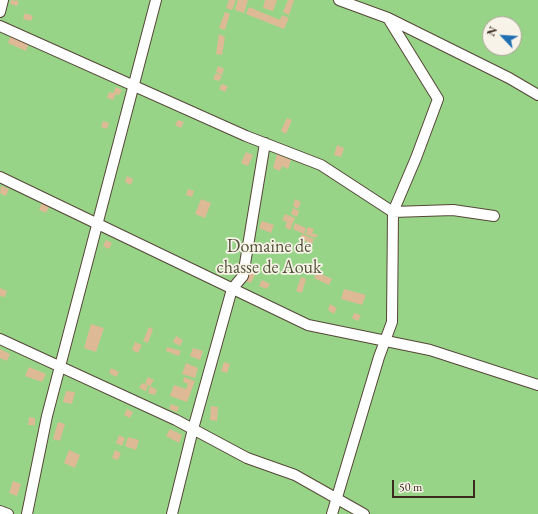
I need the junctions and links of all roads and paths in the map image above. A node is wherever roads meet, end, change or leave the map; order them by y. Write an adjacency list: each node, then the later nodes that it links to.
1 (3, 0): 4 (street)
2 (156, 0): 7 (street)
3 (339, 0): 5 (street)
4 (0, 12)
5 (388, 18): 8 (street); 11 (street)
6 (0, 26): 7 (street)
7 (133, 85): 9 (street); 13 (street)
8 (538, 95)
9 (265, 143): 11 (street); 14 (street)
10 (0, 177): 13 (street)
11 (393, 212): 12 (street); 16 (street)
12 (494, 216)
13 (97, 223): 14 (street); 17 (street)
14 (232, 289): 16 (street); 19 (street)
15 (0, 339): 17 (street)
16 (385, 341): 18 (street); 20 (street)
17 (60, 367): 19 (street); 23 (street)
18 (538, 384)
19 (193, 429): 20 (street); 24 (street)
20 (336, 497): 25 (street); 26 (street)
21 (0, 511): 22 (street)
22 (8, 514)
23 (27, 514)
24 (172, 514)
25 (332, 514)
26 (364, 514)

